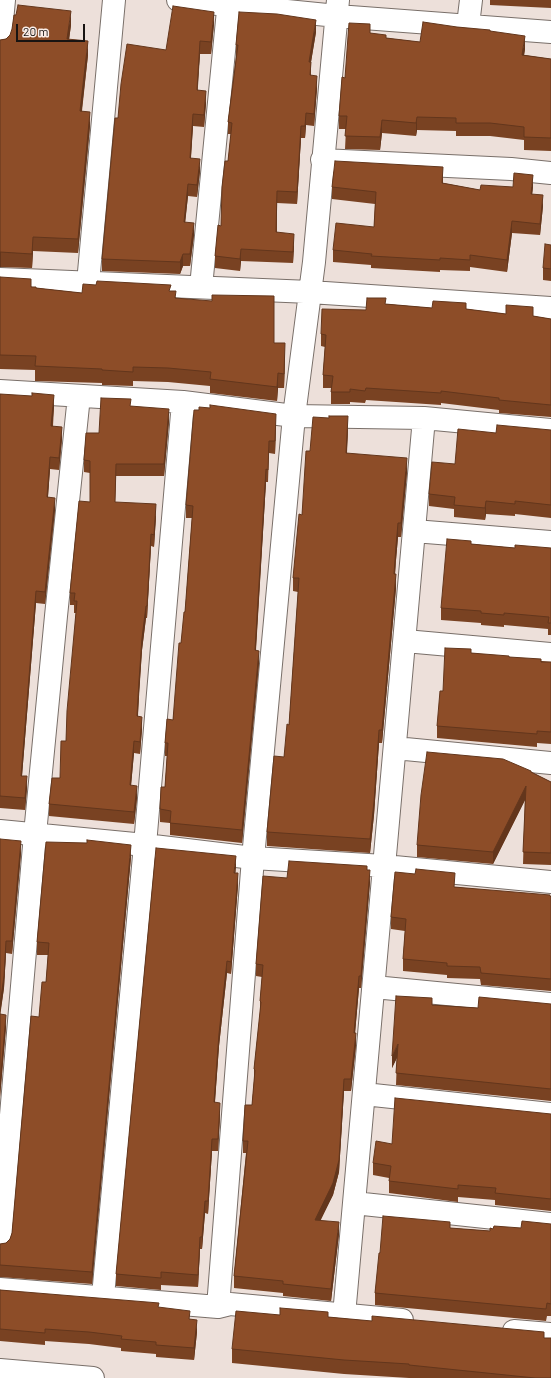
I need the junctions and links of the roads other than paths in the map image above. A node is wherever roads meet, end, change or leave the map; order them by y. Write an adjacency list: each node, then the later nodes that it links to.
1 (4, 0): 9 (street)
2 (114, 0): 13 (street)
3 (178, 0): 5 (street)
4 (470, 0): 7 (street)
5 (228, 2): 6 (street); 14 (street)
6 (337, 8): 7 (street); 10 (street)
7 (468, 25): 8 (street)
8 (551, 32)
9 (0, 42)
10 (322, 160): 11 (street); 15 (street)
11 (551, 173)
12 (0, 279): 13 (street)
13 (88, 283): 14 (street)
14 (201, 287): 15 (street)
15 (310, 292): 16 (street); 20 (street)
16 (551, 308)
17 (0, 391): 18 (street)
18 (79, 396): 19 (street); 30 (street)
19 (183, 402): 20 (street); 31 (street)
20 (294, 416): 21 (street); 32 (street)
21 (424, 418): 22 (street); 23 (street)
22 (551, 430)
23 (414, 531): 24 (street); 25 (street)
24 (551, 542)
25 (405, 641): 26 (street); 27 (street)
26 (551, 654)
27 (395, 748): 28 (street); 33 (street)
28 (551, 763)
29 (0, 831): 30 (street)
30 (35, 834): 31 (street); 41 (street)
31 (145, 845): 32 (street); 43 (street)
32 (253, 858): 33 (street); 44 (street)
33 (384, 866): 34 (street); 35 (street)
34 (551, 882)
35 (374, 987): 36 (street); 37 (street)
36 (551, 1004)
37 (364, 1094): 38 (street); 39 (street)
38 (551, 1114)
39 (354, 1203): 40 (street); 45 (street)
40 (551, 1224)
41 (0, 1244)
42 (0, 1289): 43 (street)
43 (103, 1296): 44 (street)
44 (218, 1306): 45 (street)
45 (344, 1315): 46 (street)
46 (424, 1322)
47 (495, 1329): 48 (street)
48 (551, 1334)
49 (0, 1370): 50 (street)
50 (93, 1378)

